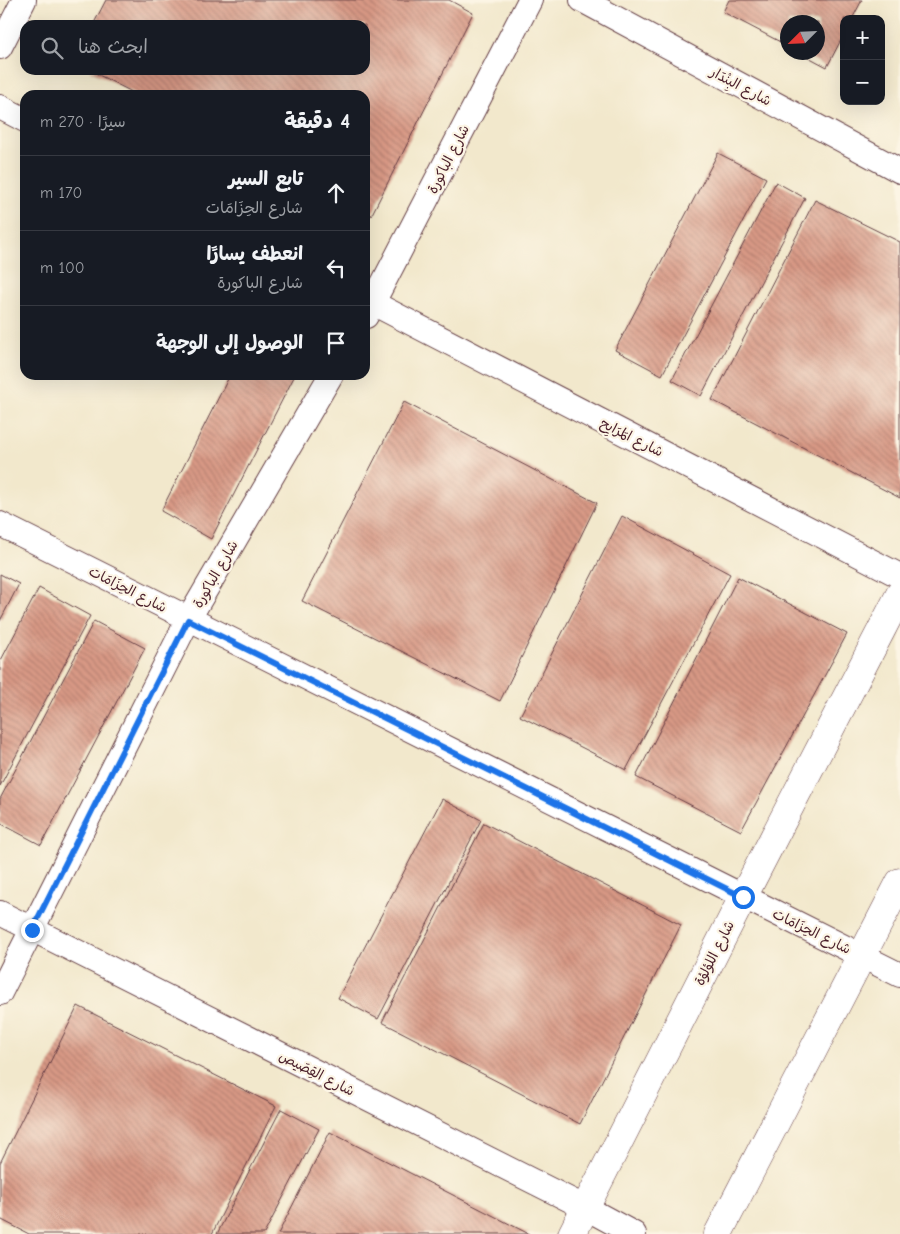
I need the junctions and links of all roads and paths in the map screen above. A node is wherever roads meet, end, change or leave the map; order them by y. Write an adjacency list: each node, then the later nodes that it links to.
1 (24, 0): 4 (street)
2 (530, 0): 8 (street, شارع الباكورة)
3 (582, 0): 7 (street, شارع البِنْدَار)
4 (0, 47)
5 (0, 107): 6 (street)
6 (20, 117)
7 (900, 171)
8 (370, 302)
9 (370, 307): 12 (street, شارع المَرَايِح)
10 (328, 380): 14 (street, شارع الباكورة)
11 (0, 524): 14 (street, شارع الحِزَامَات)
12 (900, 576)
13 (900, 594): 16 (street, شارع اللؤلؤة)
14 (188, 620): 16 (street, شارع الحِزَامَات); 18 (street, شارع الباكورة)
15 (900, 882): 19 (street)
16 (743, 897): 19 (street, شارع الحِزَامَات); 22 (street, شارع اللؤلؤة)
17 (0, 913): 18 (street, شارع القِصَيص)
18 (32, 930): 21 (street, شارع الباكورة); 22 (street, شارع القِصَيص)
19 (863, 956): 20 (street, شارع الحِزَامَات); 25 (street)
20 (900, 976)
21 (0, 993)
22 (586, 1208): 23 (street, شارع اللؤلؤة); 24 (street, شارع القِصَيص)
23 (572, 1234)
24 (634, 1234)
25 (718, 1234)

